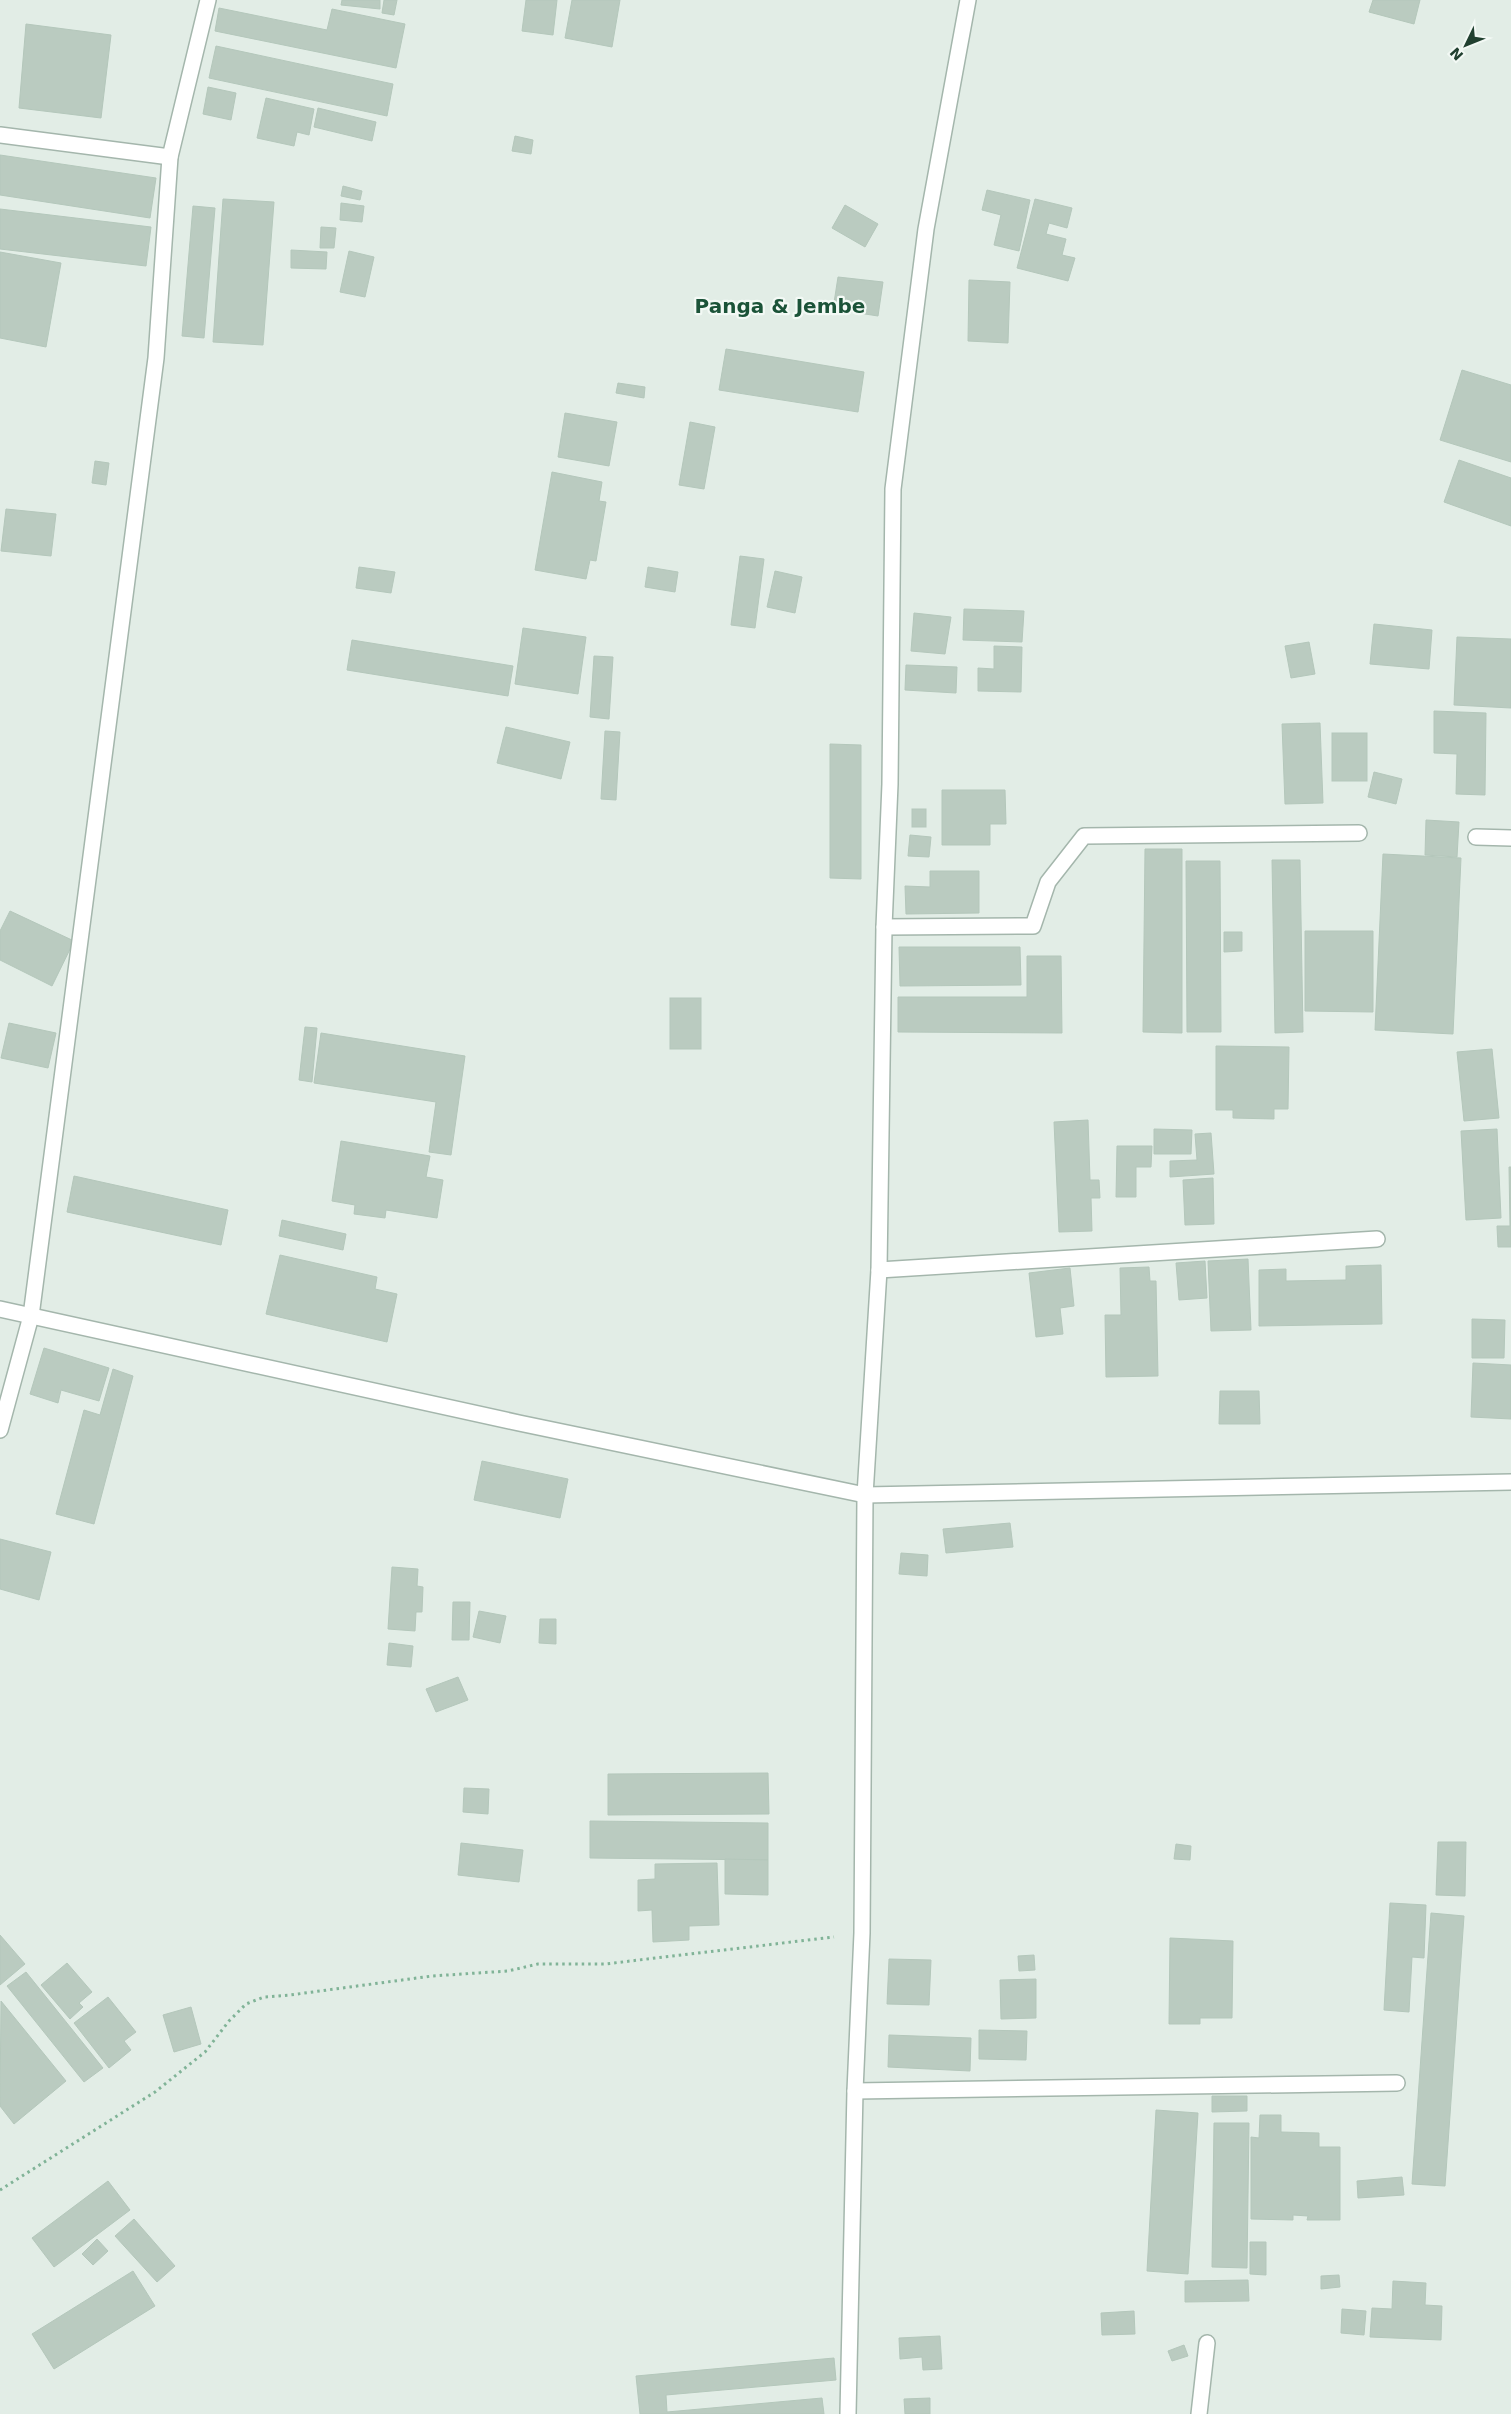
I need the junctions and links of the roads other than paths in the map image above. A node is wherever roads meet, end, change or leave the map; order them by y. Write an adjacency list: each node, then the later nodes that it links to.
1 (208, 0): 4 (street)
2 (968, 0): 8 (street)
3 (0, 135): 4 (street)
4 (170, 157): 12 (street)
5 (1359, 833): 8 (street)
6 (1476, 837): 7 (street)
7 (1511, 838)
8 (884, 927): 10 (street)
9 (1377, 1239): 10 (street)
10 (879, 1270): 15 (street)
11 (0, 1309): 12 (street)
12 (31, 1316): 13 (street); 15 (street)
13 (0, 1430)
14 (1511, 1482): 15 (street)
15 (866, 1495): 17 (street)
16 (1397, 2084): 17 (street)
17 (855, 2092): 19 (street)
18 (1207, 2343): 20 (street)
19 (848, 2414)
20 (1199, 2414)

